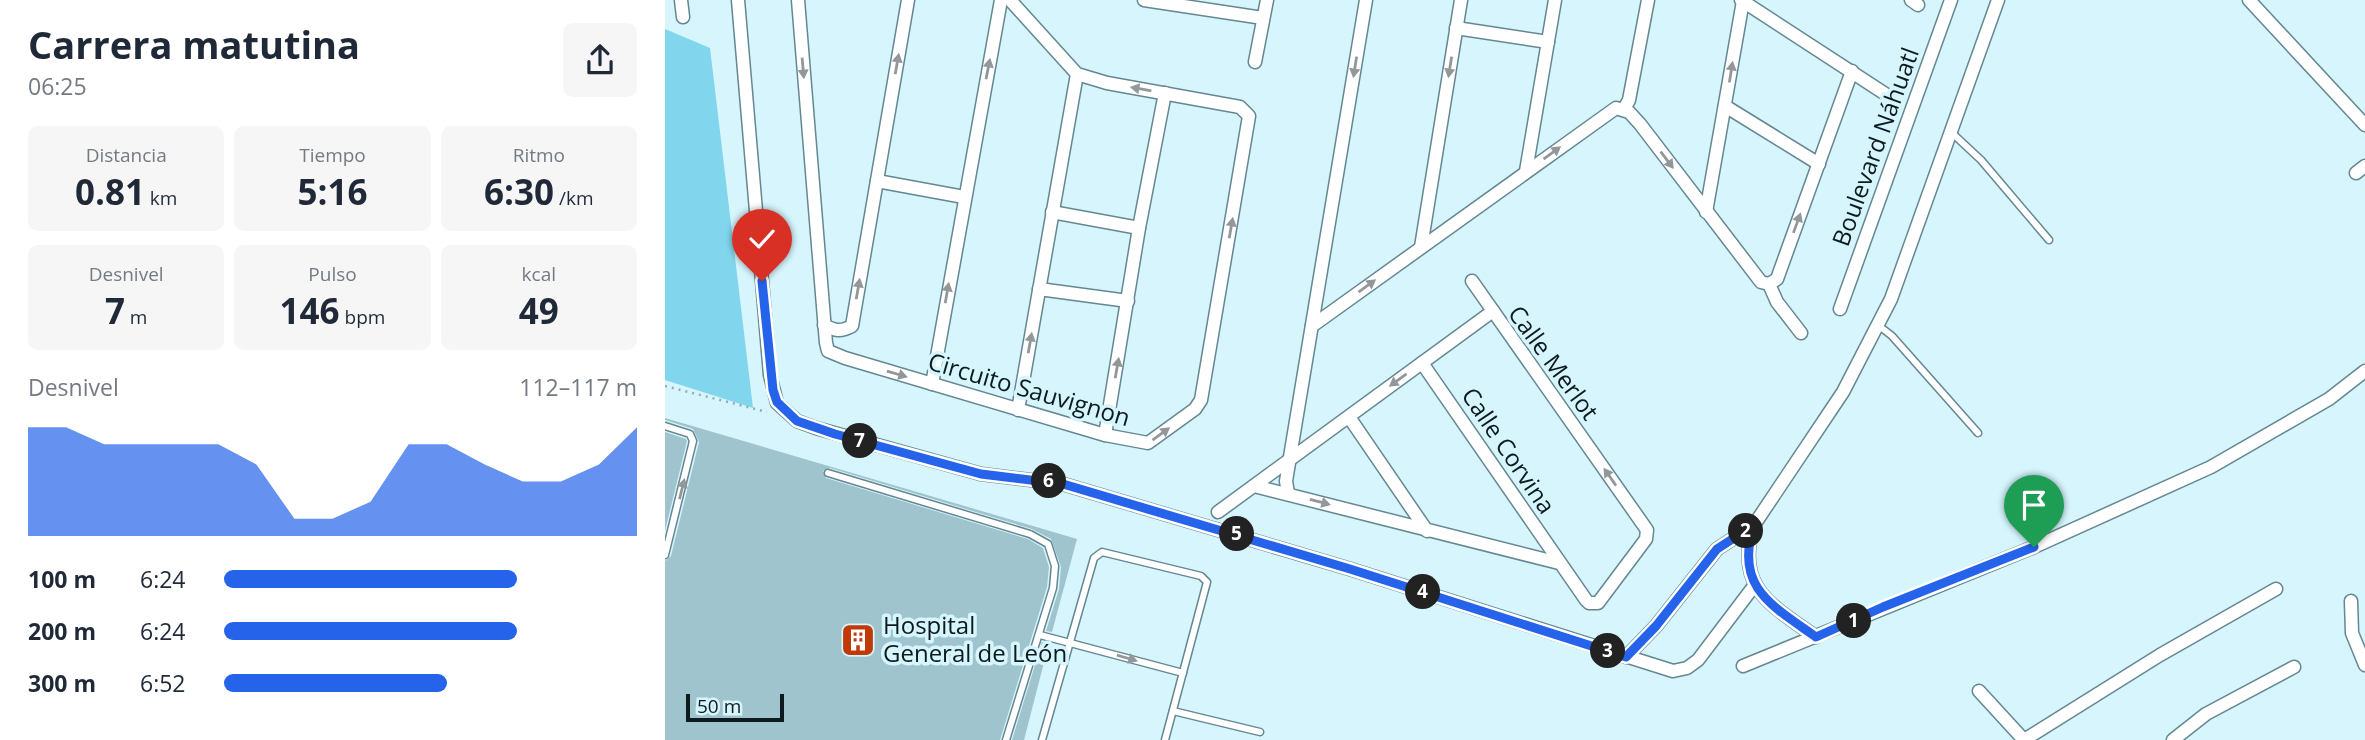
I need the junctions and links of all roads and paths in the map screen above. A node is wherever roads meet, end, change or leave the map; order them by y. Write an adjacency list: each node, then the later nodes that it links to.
1 (681, 0): 18 (street)
2 (738, 0): 56 (street)
3 (798, 0): 47 (street, Circuito Sauvignon, one-way to 47)
4 (908, 0): 32 (street, one-way to 4)
5 (1001, 0): 33 (street, one-way to 5)
6 (1010, 0): 23 (street)
7 (1144, 0): 17 (street)
8 (1253, 0): 17 (street)
9 (1366, 0): 42 (street, one-way to 42)
10 (1461, 0): 19 (street)
11 (1555, 0): 20 (street)
12 (1648, 0): 27 (street)
13 (1742, 0): 22 (street); 26 (street, one-way to 13)
14 (1951, 0): 45 (street, Boulevard Náhuatl)
15 (1998, 0): 29 (street)
16 (2249, 0): 28 (street)
17 (1265, 10): 21 (street)
18 (683, 17)
19 (1456, 28): 20 (street); 38 (street, one-way to 38)
20 (1548, 42): 31 (street)
21 (1255, 62)
22 (1851, 71): 25 (street); 30 (street)
23 (1077, 74): 24 (street, Circuito Sauvignon, one-way to 23); 34 (street)
24 (1165, 93): 36 (street); 61 (street, Circuito Sauvignon, one-way to 24)
25 (1890, 96)
26 (1725, 106): 30 (street); 35 (street)
27 (1624, 108): 31 (street, one-way to 27); 35 (street, one-way to 35)
28 (2365, 125)
29 (1951, 132): 37 (lane); 48 (street)
30 (1819, 164): 40 (street, one-way to 30)
31 (1526, 171): 38 (street)
32 (877, 181): 33 (street); 47 (street, one-way to 32)
33 (964, 197): 53 (street, one-way to 33)
34 (1052, 212): 36 (street); 41 (street)
35 (1706, 212): 40 (street)
36 (1139, 228): 43 (street)
37 (2049, 240)
38 (1421, 247): 44 (street, one-way to 38)
39 (1472, 281): 46 (street)
40 (1769, 284): 50 (street)
41 (1039, 289): 43 (street); 55 (street, one-way to 41)
42 (1317, 292): 44 (street); 49 (street)
43 (1128, 302): 61 (street, one-way to 43)
44 (1335, 309): 49 (street)
45 (1840, 309)
46 (1493, 311): 51 (street, Calle Merlot); 75 (street, Calle Merlot, one-way to 46)
47 (824, 325): 53 (street, Circuito Sauvignon, one-way to 53)
48 (1878, 325): 60 (lane); 68 (street)
49 (1312, 326): 58 (street)
50 (1801, 333)
51 (1422, 363): 57 (street, Calle Merlot, one-way to 57); 71 (street, Calle Corvina)
52 (2365, 371): 77 (street)
53 (932, 384): 55 (street, Circuito Sauvignon)
54 (665, 386): 56 (path)
55 (1018, 410): 61 (street, Circuito Sauvignon)
56 (787, 413): 79 (street)
57 (1349, 417): 62 (street, Calle Merlot); 69 (street)
58 (1296, 421): 62 (street); 63 (street)
59 (665, 426): 70 (lane, one-way to 59)
60 (1978, 433)
61 (1105, 435)
62 (1315, 441): 63 (street, Calle Merlot)
63 (1289, 460): 65 (street, Calle Merlot); 66 (street)
64 (828, 473): 76 (lane)
65 (1254, 486): 66 (street); 67 (street, Calle Merlot)
66 (1288, 493): 69 (street, one-way to 69)
67 (1218, 512)
68 (1754, 525): 72 (street); 79 (street)
69 (1427, 531): 71 (street)
70 (665, 555)
71 (1559, 562): 75 (street, Calle Corvina)
72 (1754, 586): 77 (street); 79 (street)
73 (2276, 589): 90 (street)
74 (2351, 601): 80 (street)
75 (1594, 605)
76 (1040, 635): 78 (lane); 87 (lane)
77 (1816, 637): 81 (street)
78 (1070, 642): 83 (lane, one-way to 83); 83 (lane); 88 (lane)
79 (1626, 657)
80 (2365, 665)
81 (1743, 666)
82 (2294, 667): 91 (street)
83 (1183, 673): 85 (lane)
84 (1979, 691): 90 (street)
85 (1173, 711): 86 (lane); 89 (lane)
86 (1260, 732)
87 (1006, 740)
88 (1042, 740)
89 (1165, 740)
90 (2024, 740)
91 (2173, 740)

